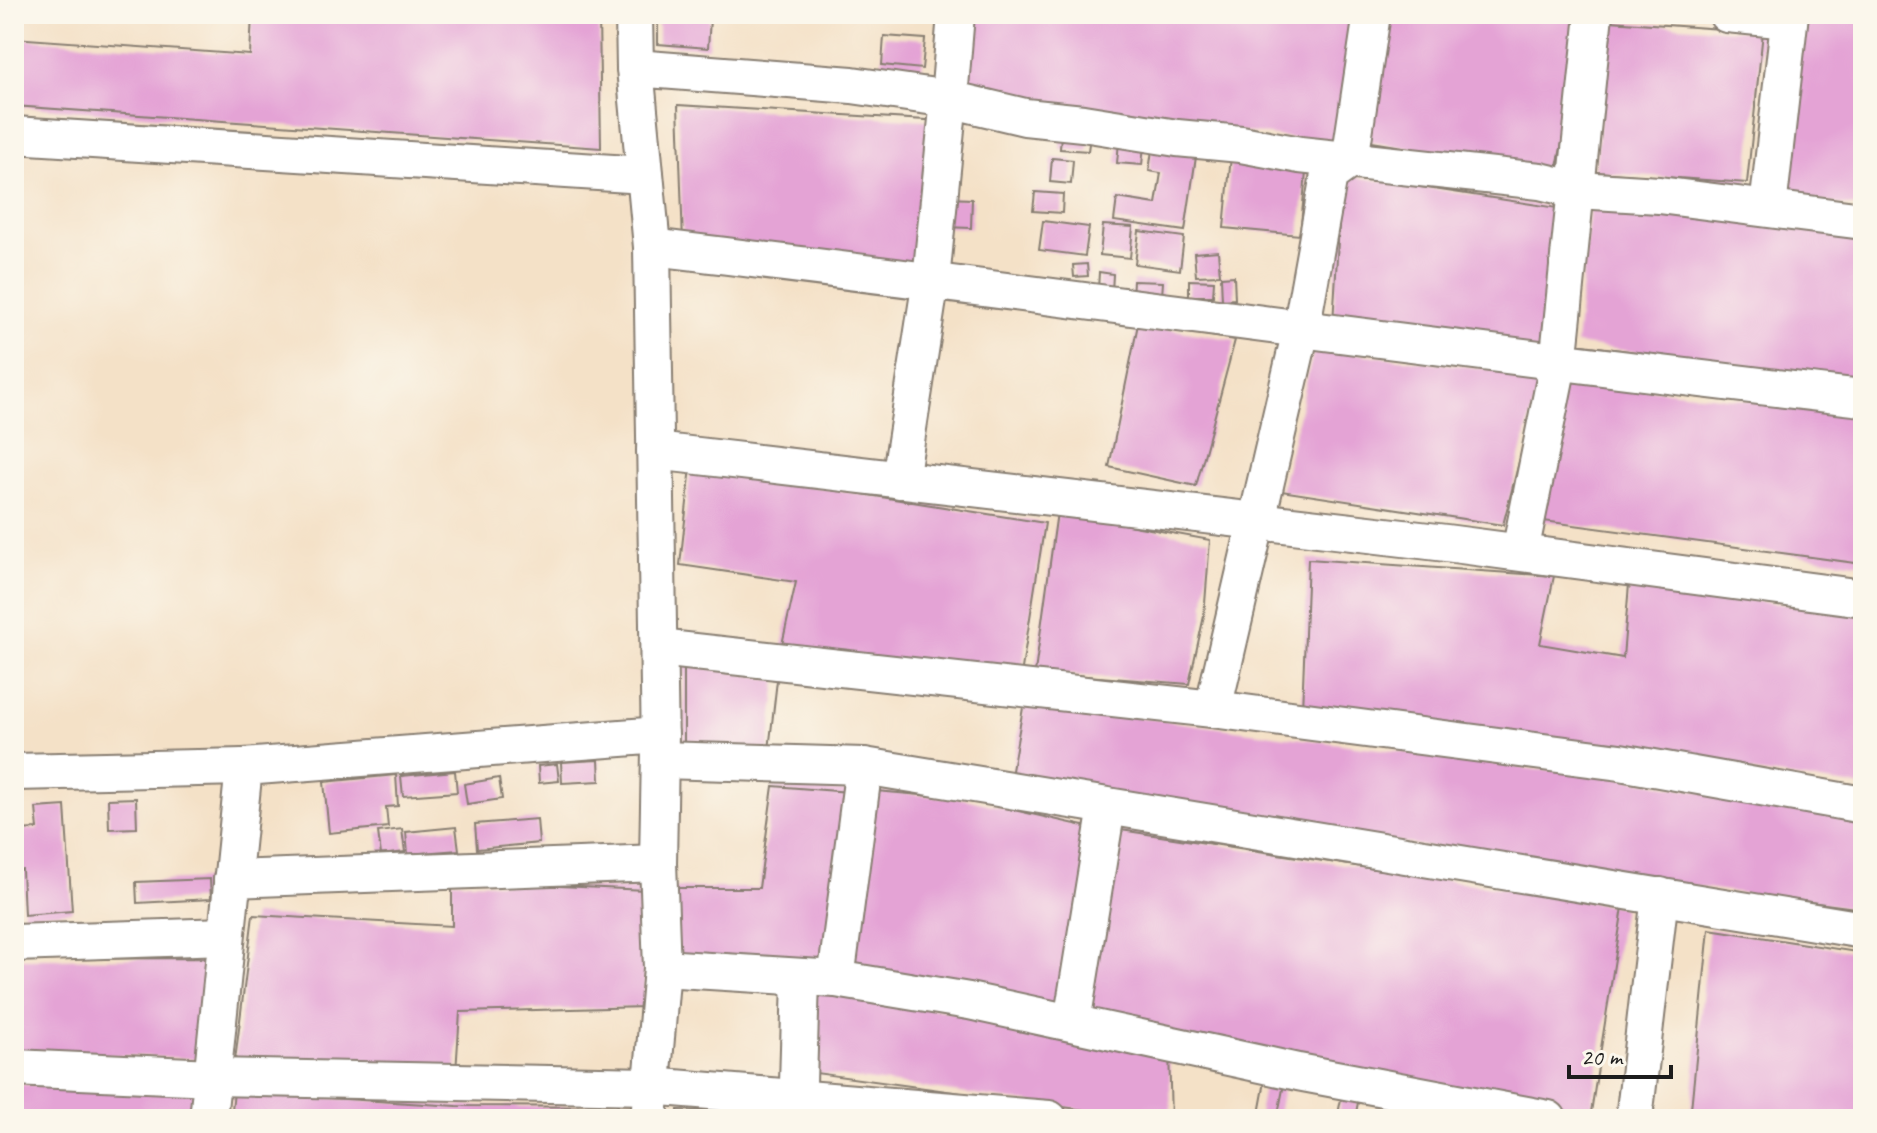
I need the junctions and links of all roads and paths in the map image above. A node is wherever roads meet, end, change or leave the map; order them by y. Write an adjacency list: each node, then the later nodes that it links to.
1 (634, 14): 7 (street)
2 (956, 14): 8 (street)
3 (1372, 14): 10 (street)
4 (1594, 14): 12 (street)
5 (1727, 14): 6 (street)
6 (1790, 17): 13 (street)
7 (635, 68): 8 (street); 11 (street)
8 (949, 99): 10 (street); 16 (street)
9 (14, 135): 11 (street)
10 (1350, 160): 12 (street); 17 (street)
11 (645, 175): 15 (street)
12 (1578, 190): 13 (street); 18 (street)
13 (1768, 208): 14 (street)
14 (1863, 221)
15 (652, 247): 16 (street); 20 (street)
16 (931, 280): 17 (street); 21 (street)
17 (1301, 330): 18 (street); 22 (street)
18 (1558, 364): 19 (street); 23 (street)
19 (1863, 398)
20 (655, 451): 21 (street); 25 (street)
21 (900, 480): 22 (street)
22 (1255, 522): 23 (street); 26 (street)
23 (1520, 552): 24 (street)
24 (1863, 598)
25 (659, 648): 26 (street); 27 (street)
26 (1213, 709): 31 (street)
27 (660, 748): 28 (street); 29 (street); 33 (street)
28 (864, 766): 32 (street); 40 (street)
29 (244, 767): 30 (street); 34 (street)
30 (14, 772)
31 (1863, 805)
32 (1107, 807): 35 (street); 41 (street)
33 (658, 863): 34 (street); 39 (street)
34 (232, 879): 37 (street)
35 (1660, 896): 36 (street); 49 (street)
36 (1863, 930)
37 (226, 936): 38 (street); 43 (street)
38 (14, 943)
39 (662, 968): 40 (street); 44 (street)
40 (819, 978): 41 (street); 45 (street)
41 (1072, 1022): 48 (street)
42 (14, 1068): 43 (street)
43 (212, 1077): 44 (street); 46 (street)
44 (650, 1103): 45 (street)
45 (797, 1108): 47 (street)
46 (208, 1119)
47 (1049, 1119)
48 (1548, 1119)
49 (1634, 1119)

